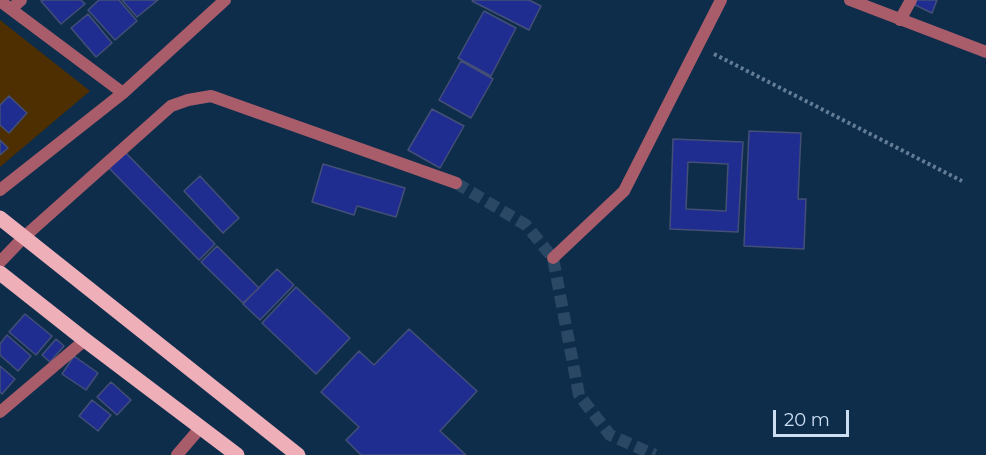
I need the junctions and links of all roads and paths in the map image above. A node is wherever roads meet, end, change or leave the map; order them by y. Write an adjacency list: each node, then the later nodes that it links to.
1 (21, 0): 8 (street)
2 (225, 0): 12 (street)
3 (721, 0): 10 (street)
4 (850, 0): 7 (street)
5 (911, 0): 9 (street)
6 (0, 1): 8 (street)
7 (880, 5): 9 (street)
8 (11, 9): 12 (street)
9 (900, 20): 11 (street)
10 (698, 45): 13 (path); 18 (street)
11 (986, 52)
12 (123, 93): 15 (street)
13 (962, 181)
14 (456, 183): 17 (street)
15 (0, 190)
16 (0, 218): 17 (main road)
17 (24, 237): 19 (street); 26 (main road)
18 (553, 258)
19 (0, 262)
20 (0, 273): 21 (main road)
21 (85, 340): 22 (street); 23 (main road)
22 (0, 412)
23 (201, 427): 24 (street); 25 (main road)
24 (177, 455)
25 (237, 455)
26 (298, 455)

